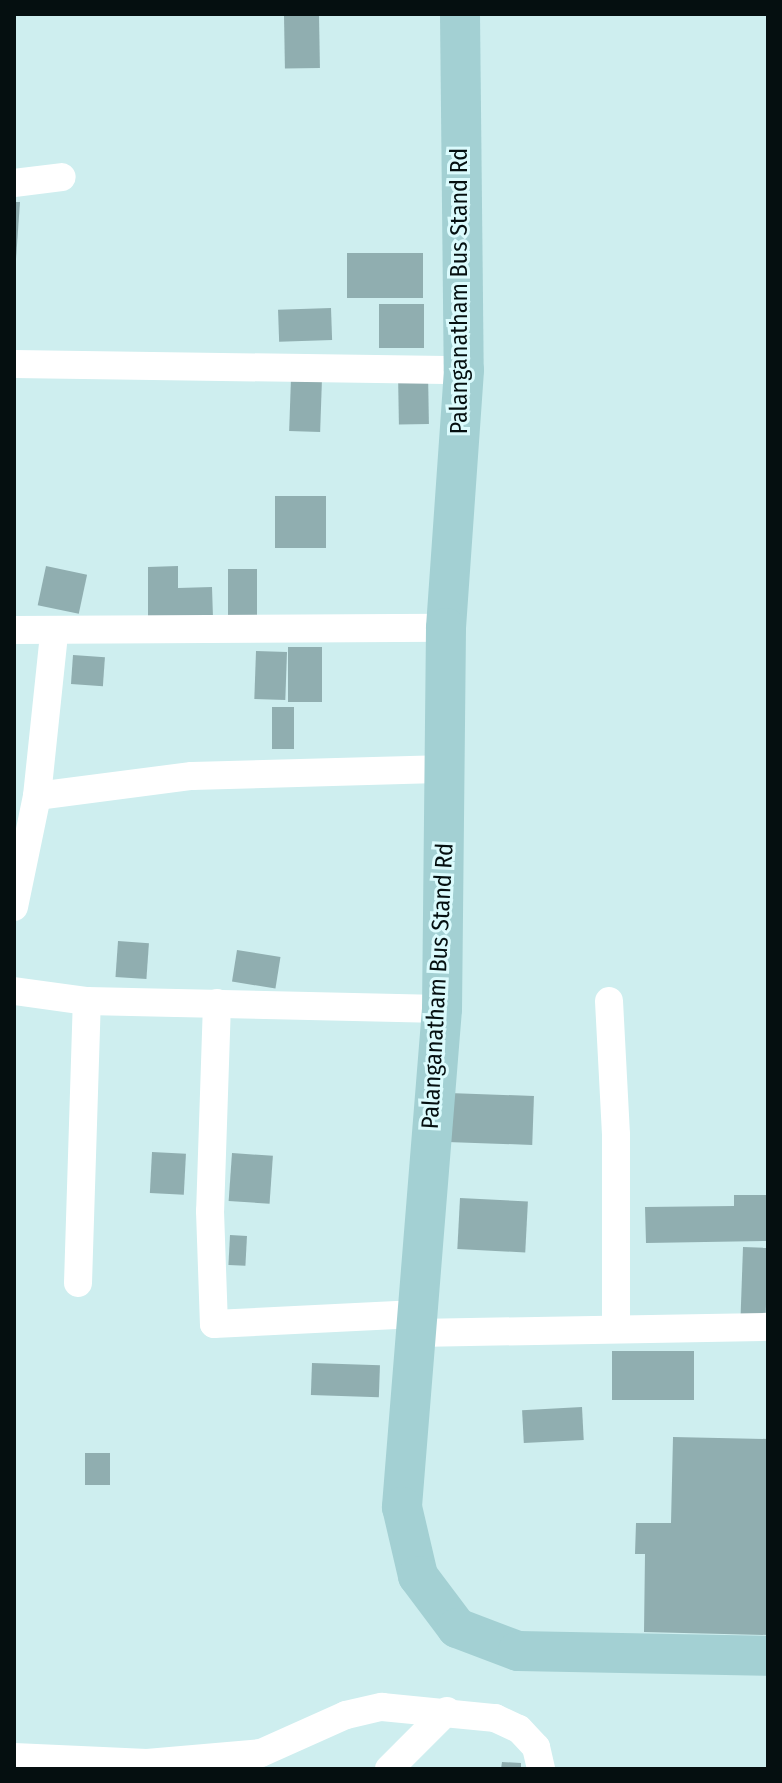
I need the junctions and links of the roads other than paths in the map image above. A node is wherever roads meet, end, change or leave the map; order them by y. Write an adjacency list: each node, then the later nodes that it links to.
1 (460, 14): 5 (street, Palanganatham Bus Stand Rd)
2 (62, 177): 3 (street)
3 (14, 183)
4 (14, 364): 5 (street)
5 (464, 370): 6 (street, Palanganatham Bus Stand Rd)
6 (446, 628): 8 (street); 9 (street, Palanganatham Bus Stand Rd)
7 (14, 630): 8 (street)
8 (54, 634): 10 (street)
9 (447, 769): 10 (street); 16 (street, Palanganatham Bus Stand Rd)
10 (37, 796): 11 (street)
11 (14, 907)
12 (14, 991): 13 (street)
13 (87, 1001): 15 (street); 17 (street)
14 (609, 1001): 19 (street)
15 (217, 1003): 16 (street); 18 (street)
16 (442, 1009): 18 (street, Palanganatham Bus Stand Rd)
17 (78, 1283)
18 (417, 1323): 19 (street); 21 (street, Palanganatham Bus Stand Rd)
19 (616, 1327): 20 (street)
20 (768, 1327)
21 (768, 1656)
22 (447, 1711): 23 (street); 24 (street); 25 (street)
23 (14, 1757)
24 (389, 1769)
25 (541, 1769)

